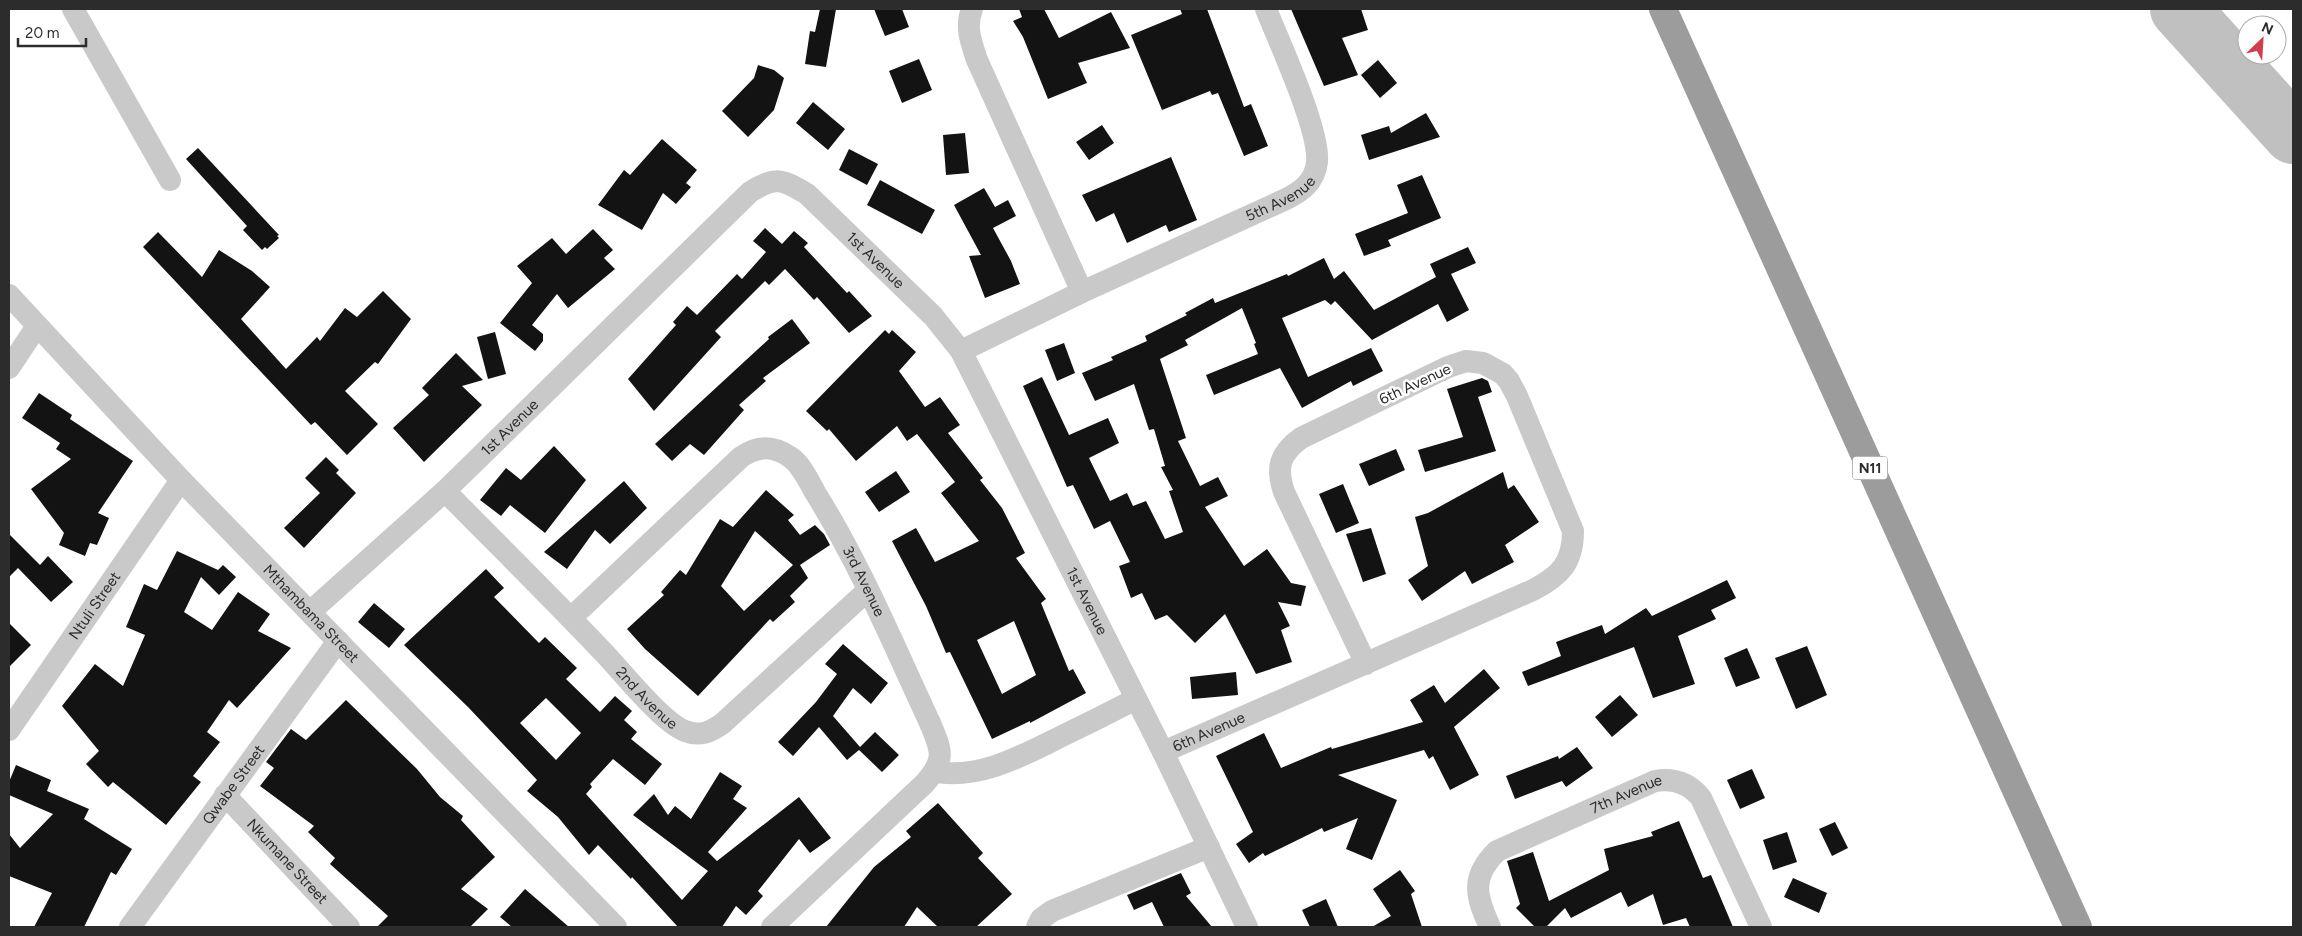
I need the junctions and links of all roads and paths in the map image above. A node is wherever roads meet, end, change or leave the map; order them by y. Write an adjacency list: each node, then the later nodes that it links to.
1 (73, 9): 5 (street)
2 (972, 9): 6 (street)
3 (1266, 9): 6 (street, 5th Avenue)
4 (1663, 9): 32 (highway, N11)
5 (170, 180)
6 (1082, 292): 9 (street, 5th Avenue)
7 (9, 295): 8 (street, Mthambama Street)
8 (37, 326): 10 (street); 11 (street, Mthambama Street)
9 (961, 351): 12 (street, 1st Avenue); 18 (street, 1st Avenue)
10 (9, 368)
11 (181, 480): 14 (street, Mthambama Street); 19 (street, Ntuli Street)
12 (445, 490): 14 (street, 1st Avenue); 15 (street, 2nd Avenue)
13 (867, 591): 15 (street, 2nd Avenue); 15 (street, 3rd Avenue); 21 (street, 3rd Avenue)
14 (310, 612): 16 (street, Mthambama Street)
15 (571, 618)
16 (338, 641): 22 (street, Qwabe Street); 26 (street, Mthambama Street)
17 (1366, 664): 17 (street, 6th Avenue); 20 (street, 6th Avenue)
18 (1136, 699): 20 (street, 1st Avenue); 21 (street)
19 (9, 730)
20 (1163, 752): 23 (street, 1st Avenue)
21 (935, 772): 27 (street)
22 (225, 795): 24 (street, Qwabe Street); 25 (street, Nkumane Street)
23 (1209, 847): 28 (street); 29 (street, 1st Avenue)
24 (130, 927)
25 (349, 927)
26 (616, 927)
27 (772, 927)
28 (1036, 927)
29 (1248, 927)
30 (1490, 927): 31 (street, 7th Avenue)
31 (1761, 927)
32 (2078, 927)

